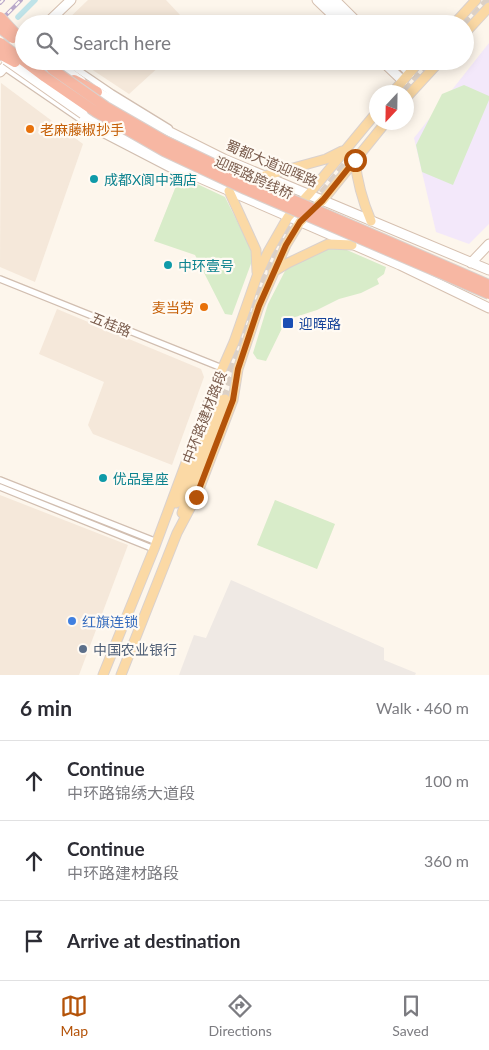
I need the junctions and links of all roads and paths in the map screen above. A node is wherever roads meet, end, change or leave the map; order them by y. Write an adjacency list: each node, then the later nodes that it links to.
1 (71, 0): 7 (main road)
2 (316, 0): 8 (main road)
3 (326, 0): 9 (main road)
4 (335, 0): 10 (main road)
5 (476, 0): 11 (main road)
6 (489, 7): 13 (main road)
7 (55, 15)
8 (332, 15)
9 (341, 15)
10 (350, 15)
11 (462, 15)
12 (0, 17): 15 (main road, bridge); 16 (highway, bridge)
13 (474, 23)
14 (0, 28): 17 (highway, bridge)
15 (15, 29)
16 (15, 34)
17 (15, 39)
18 (0, 43): 20 (highway, bridge)
19 (0, 54): 22 (highway, bridge); 23 (main road, bridge)
20 (15, 54)
21 (15, 55): 24 (main road)
22 (15, 62)
23 (15, 65)
24 (2, 70): 49 (street)
25 (22, 70): 41 (main road, bridge)
26 (31, 70): 36 (highway, bridge)
27 (36, 70): 36 (highway, bridge)
28 (59, 70): 65 (highway, 迎晖路跨线桥, bridge)
29 (61, 70): 40 (highway, bridge)
30 (78, 70): 44 (street)
31 (391, 70): 37 (main road)
32 (407, 70): 35 (main road)
33 (412, 70): 35 (main road)
34 (432, 70): 39 (main road)
35 (410, 73): 37 (main road)
36 (45, 77): 41 (highway, bridge); 66 (highway, 迎晖路跨线桥, bridge)
37 (403, 81): 38 (main road)
38 (400, 85)
39 (414, 89)
40 (97, 92): 44 (main road, 蜀都大道迎晖路)
41 (83, 114): 49 (main road)
42 (369, 121): 45 (main road, 中环路建材路段)
43 (379, 130): 47 (main road, 中环路建材路段)
44 (191, 143): 46 (main road, 蜀都大道迎晖路)
45 (345, 150): 48 (main road); 51 (main road, 中环路建材路段)
46 (224, 159): 48 (main road, 蜀都大道迎晖路); 49 (main road)
47 (355, 160): 52 (main road, 中环路建材路段); 54 (main road)
48 (264, 176): 51 (main road, 蜀都大道迎晖路)
49 (213, 184): 50 (main road)
50 (229, 191): 53 (main road); 63 (main road)
51 (309, 194): 52 (main road, 蜀都大道迎晖路); 53 (main road, 中环路建材路段)
52 (323, 200): 54 (main road, 蜀都大道迎晖路); 55 (main road, 中环路建材路段)
53 (288, 217): 55 (main road); 63 (main road, 中环路建材路段)
54 (371, 221): 56 (main road, 蜀都大道迎晖路)
55 (300, 222): 58 (main road); 62 (main road, 中环路建材路段)
56 (411, 237): 59 (main road, 蜀都大道迎晖路); 60 (main road)
57 (489, 244): 59 (main road)
58 (352, 245): 60 (main road); 62 (main road)
59 (471, 263): 61 (main road, 蜀都大道迎晖路)
60 (400, 265): 67 (main road)
61 (489, 270)
62 (273, 272): 72 (main road, 中环路建材路段)
63 (256, 276): 68 (main road, 中环路建材路段)
64 (0, 279): 68 (street, 五桂路)
65 (489, 285)
66 (489, 294)
67 (489, 308)
68 (222, 368): 71 (main road, 中环路建材路段)
69 (0, 480): 73 (street)
70 (0, 487): 73 (street)
71 (163, 528): 72 (main road); 73 (main road, 中环路建材路段)
72 (177, 533): 75 (main road, 中环路建材路段)
73 (156, 546): 74 (main road, 中环路建材路段)
74 (103, 675)
75 (121, 675)

